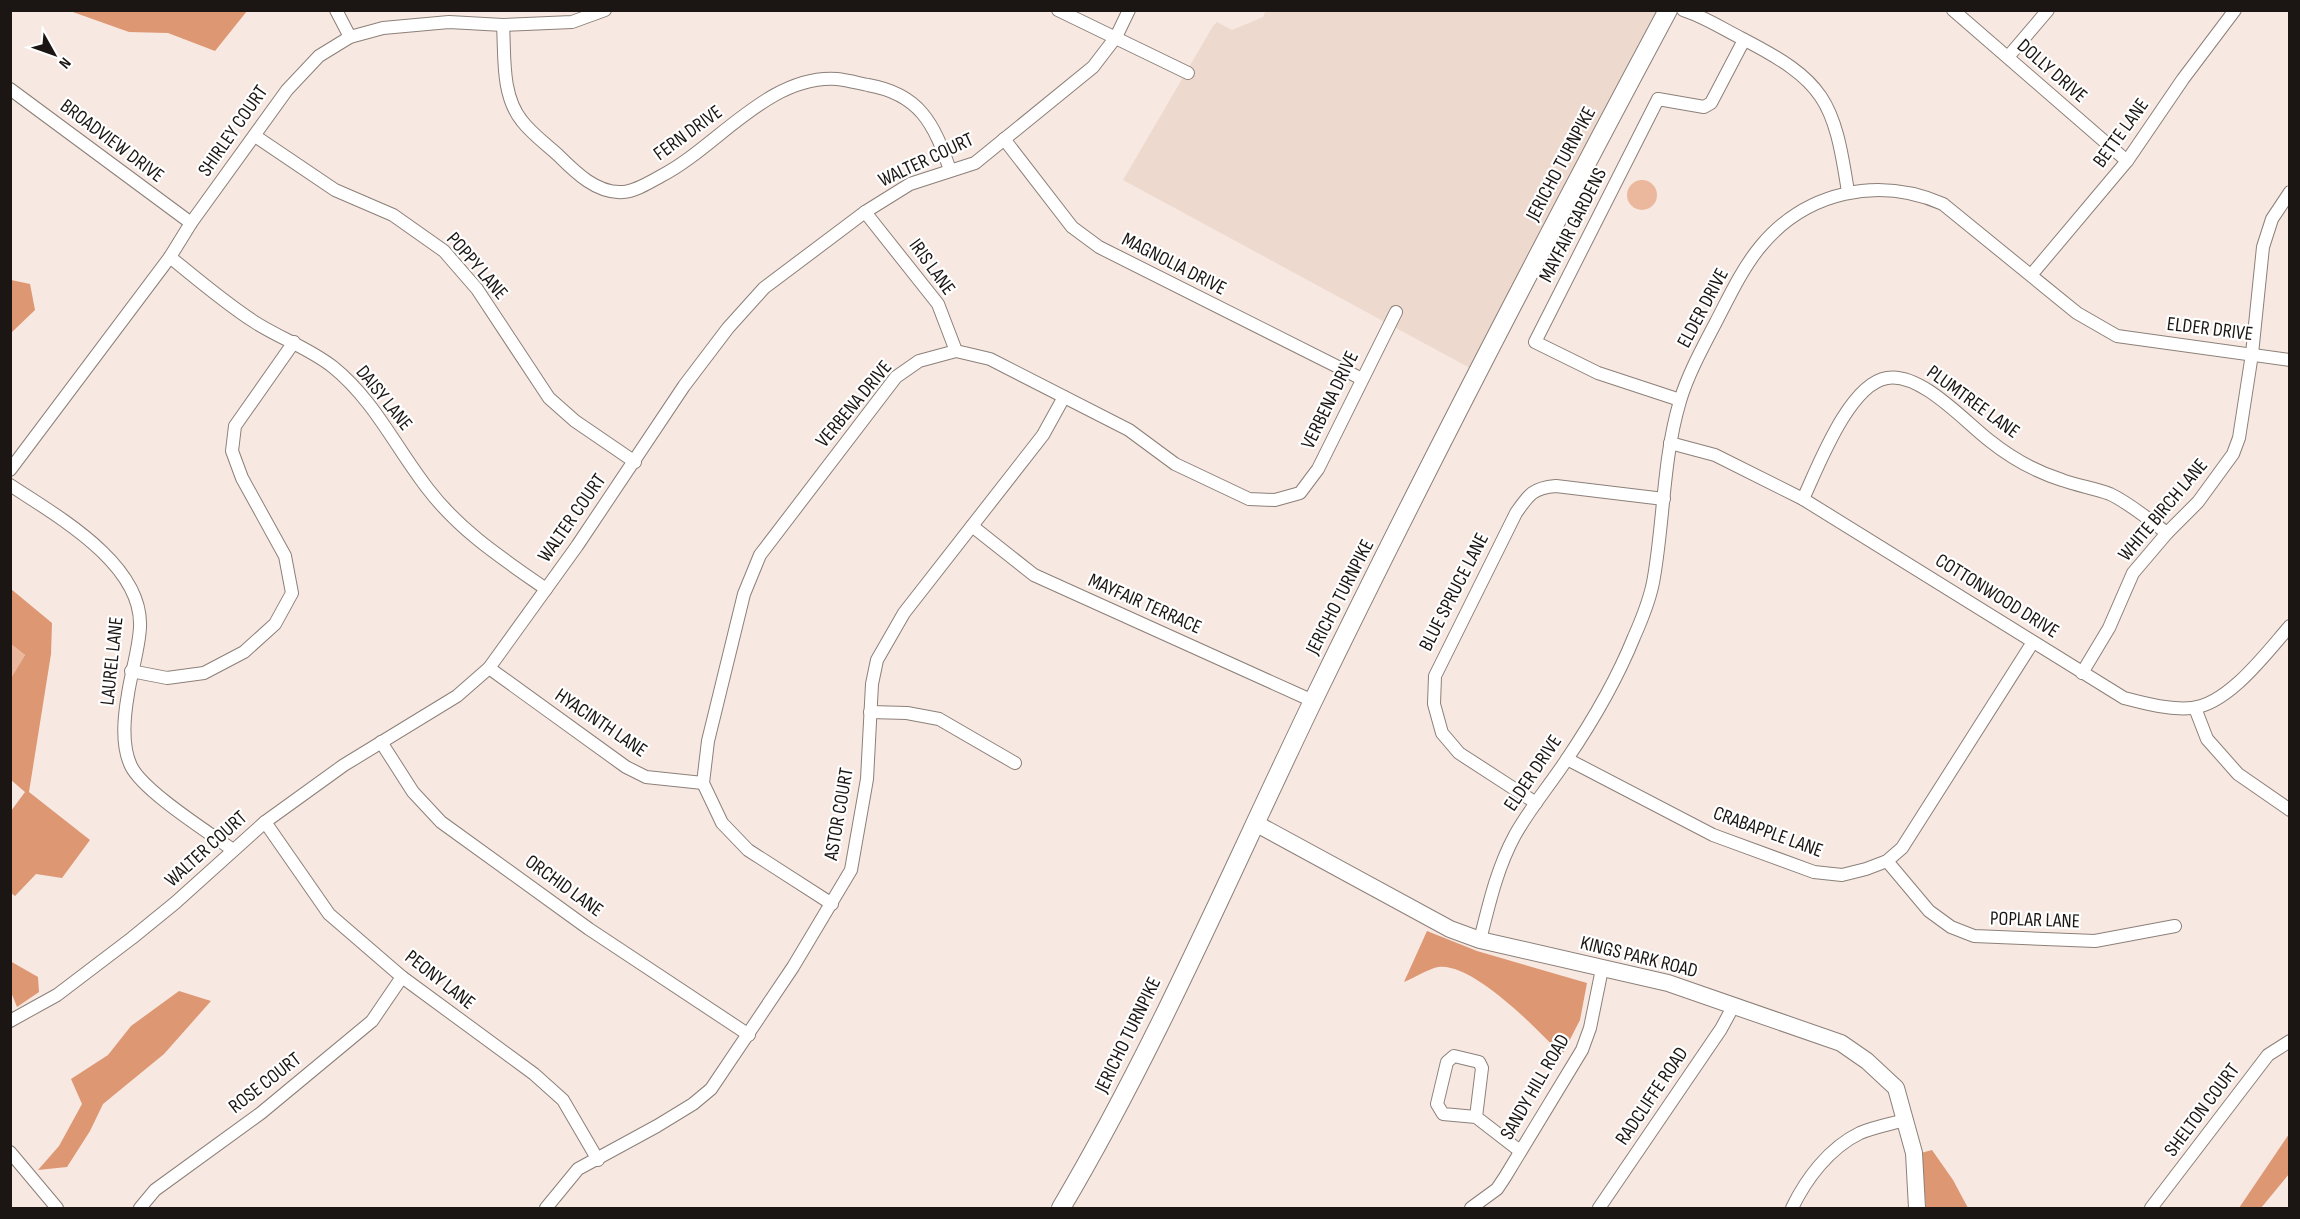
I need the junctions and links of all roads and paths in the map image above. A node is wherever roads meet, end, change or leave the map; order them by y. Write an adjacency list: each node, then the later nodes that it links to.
1 (336, 10): 12 (street)
2 (604, 10): 11 (street, SHIRLEY COURT)
3 (1058, 10): 13 (street)
4 (1129, 10): 13 (street, WALTER COURT)
5 (1668, 10): 50 (main road, JERICHO TURNPIKE)
6 (1683, 10): 14 (street)
7 (1953, 10): 15 (street, DOLLY DRIVE)
8 (2048, 10): 15 (street)
9 (2235, 10): 20 (street, BETTE LANE)
10 (449, 16): 11 (street, SHIRLEY COURT); 12 (street, SHIRLEY COURT)
11 (503, 25): 21 (street, FERN DRIVE)
12 (350, 37): 18 (street, SHIRLEY COURT)
13 (1116, 37): 16 (street); 19 (street, WALTER COURT)
14 (1744, 40): 22 (street); 35 (street, MAYFAIR GARDENS)
15 (2007, 57): 20 (street, DOLLY DRIVE)
16 (1188, 73)
17 (10, 89): 25 (street, BROADVIEW DRIVE)
18 (255, 136): 25 (street, SHIRLEY COURT); 37 (street, POPPY LANE)
19 (1004, 139): 21 (street, WALTER COURT); 33 (street, MAGNOLIA DRIVE)
20 (2127, 161): 27 (street, BETTE LANE)
21 (950, 170): 24 (street, WALTER COURT)
22 (1848, 192): 27 (street, ELDER DRIVE); 35 (street, ELDER DRIVE)
23 (2289, 192): 31 (street, WHITE BIRCH LANE)
24 (865, 212): 30 (street, IRIS LANE); 37 (street, WALTER COURT)
25 (191, 223): 26 (street, SHIRLEY COURT)
26 (170, 257): 29 (street, DAISY LANE); 38 (street, SHIRLEY COURT)
27 (2032, 274): 31 (street, ELDER DRIVE)
28 (1396, 312): 33 (street, VERBENA DRIVE)
29 (294, 342): 44 (street, DAISY LANE); 48 (street)
30 (956, 351): 34 (street, VERBENA DRIVE); 56 (street, VERBENA DRIVE)
31 (2252, 354): 32 (street, ELDER DRIVE); 43 (street, WHITE BIRCH LANE)
32 (2289, 360)
33 (1362, 379): 34 (street, VERBENA DRIVE)
34 (1064, 397): 42 (street, ASTOR COURT)
35 (1680, 400): 36 (street, ELDER DRIVE)
36 (1670, 443): 40 (street, ELDER DRIVE); 41 (street, COTTONWOOD DRIVE)
37 (635, 462): 44 (street, WALTER COURT)
38 (10, 470)
39 (10, 485): 48 (street, LAUREL LANE)
40 (1664, 499): 54 (street, ELDER DRIVE); 57 (street, BLUE SPRUCE LANE)
41 (1803, 499): 43 (street, PLUMTREE LANE); 46 (street, COTTONWOOD DRIVE)
42 (972, 526): 50 (street, MAYFAIR TERRACE); 52 (street, ASTOR COURT)
43 (2167, 533): 49 (street, WHITE BIRCH LANE)
44 (546, 589): 47 (street, WALTER COURT)
45 (2289, 626): 51 (street, COTTONWOOD DRIVE)
46 (2033, 642): 49 (street, COTTONWOOD DRIVE); 62 (street, CRABAPPLE LANE)
47 (489, 668): 53 (street, WALTER COURT); 56 (street, HYACINTH LANE)
48 (131, 671): 61 (street, LAUREL LANE)
49 (2082, 673): 51 (street, COTTONWOOD DRIVE)
50 (1313, 701): 60 (main road, JERICHO TURNPIKE)
51 (2194, 708): 58 (street)
52 (870, 712): 55 (street); 63 (street, ASTOR COURT)
53 (381, 742): 59 (street, WALTER COURT); 70 (street, ORCHID LANE)
54 (1567, 759): 57 (street, ELDER DRIVE); 62 (street, CRABAPPLE LANE)
55 (1015, 763)
56 (703, 783): 63 (street)
57 (1536, 803): 65 (street, ELDER DRIVE)
58 (2289, 810)
59 (265, 822): 61 (street, WALTER COURT); 67 (street, PEONY LANE)
60 (1256, 823): 65 (street, KINGS PARK ROAD); 80 (main road, JERICHO TURNPIKE)
61 (233, 850): 69 (street, WALTER COURT)
62 (1887, 861): 64 (street, POPLAR LANE)
63 (832, 904): 70 (street, ASTOR COURT)
64 (2175, 926)
65 (1480, 940): 66 (street, KINGS PARK ROAD)
66 (1602, 969): 68 (street, KINGS PARK ROAD); 74 (street, SANDY HILL ROAD)
67 (402, 977): 76 (street, PEONY LANE); 78 (street, ROSE COURT)
68 (1734, 1005): 73 (street, KINGS PARK ROAD); 82 (street, RADCLIFFE ROAD)
69 (10, 1021)
70 (749, 1035): 76 (street, ASTOR COURT)
71 (2289, 1041): 85 (street, SHELTON COURT)
72 (1476, 1117): 72 (street); 74 (street)
73 (1905, 1120): 83 (street); 84 (street, KINGS PARK ROAD)
74 (1520, 1151): 81 (street, SANDY HILL ROAD)
75 (10, 1152): 77 (street)
76 (598, 1160): 79 (street, ASTOR COURT)
77 (57, 1209)
78 (140, 1209)
79 (546, 1209)
80 (1061, 1209)
81 (1471, 1209)
82 (1599, 1209)
83 (1791, 1209)
84 (1917, 1209)
85 (2151, 1209)

